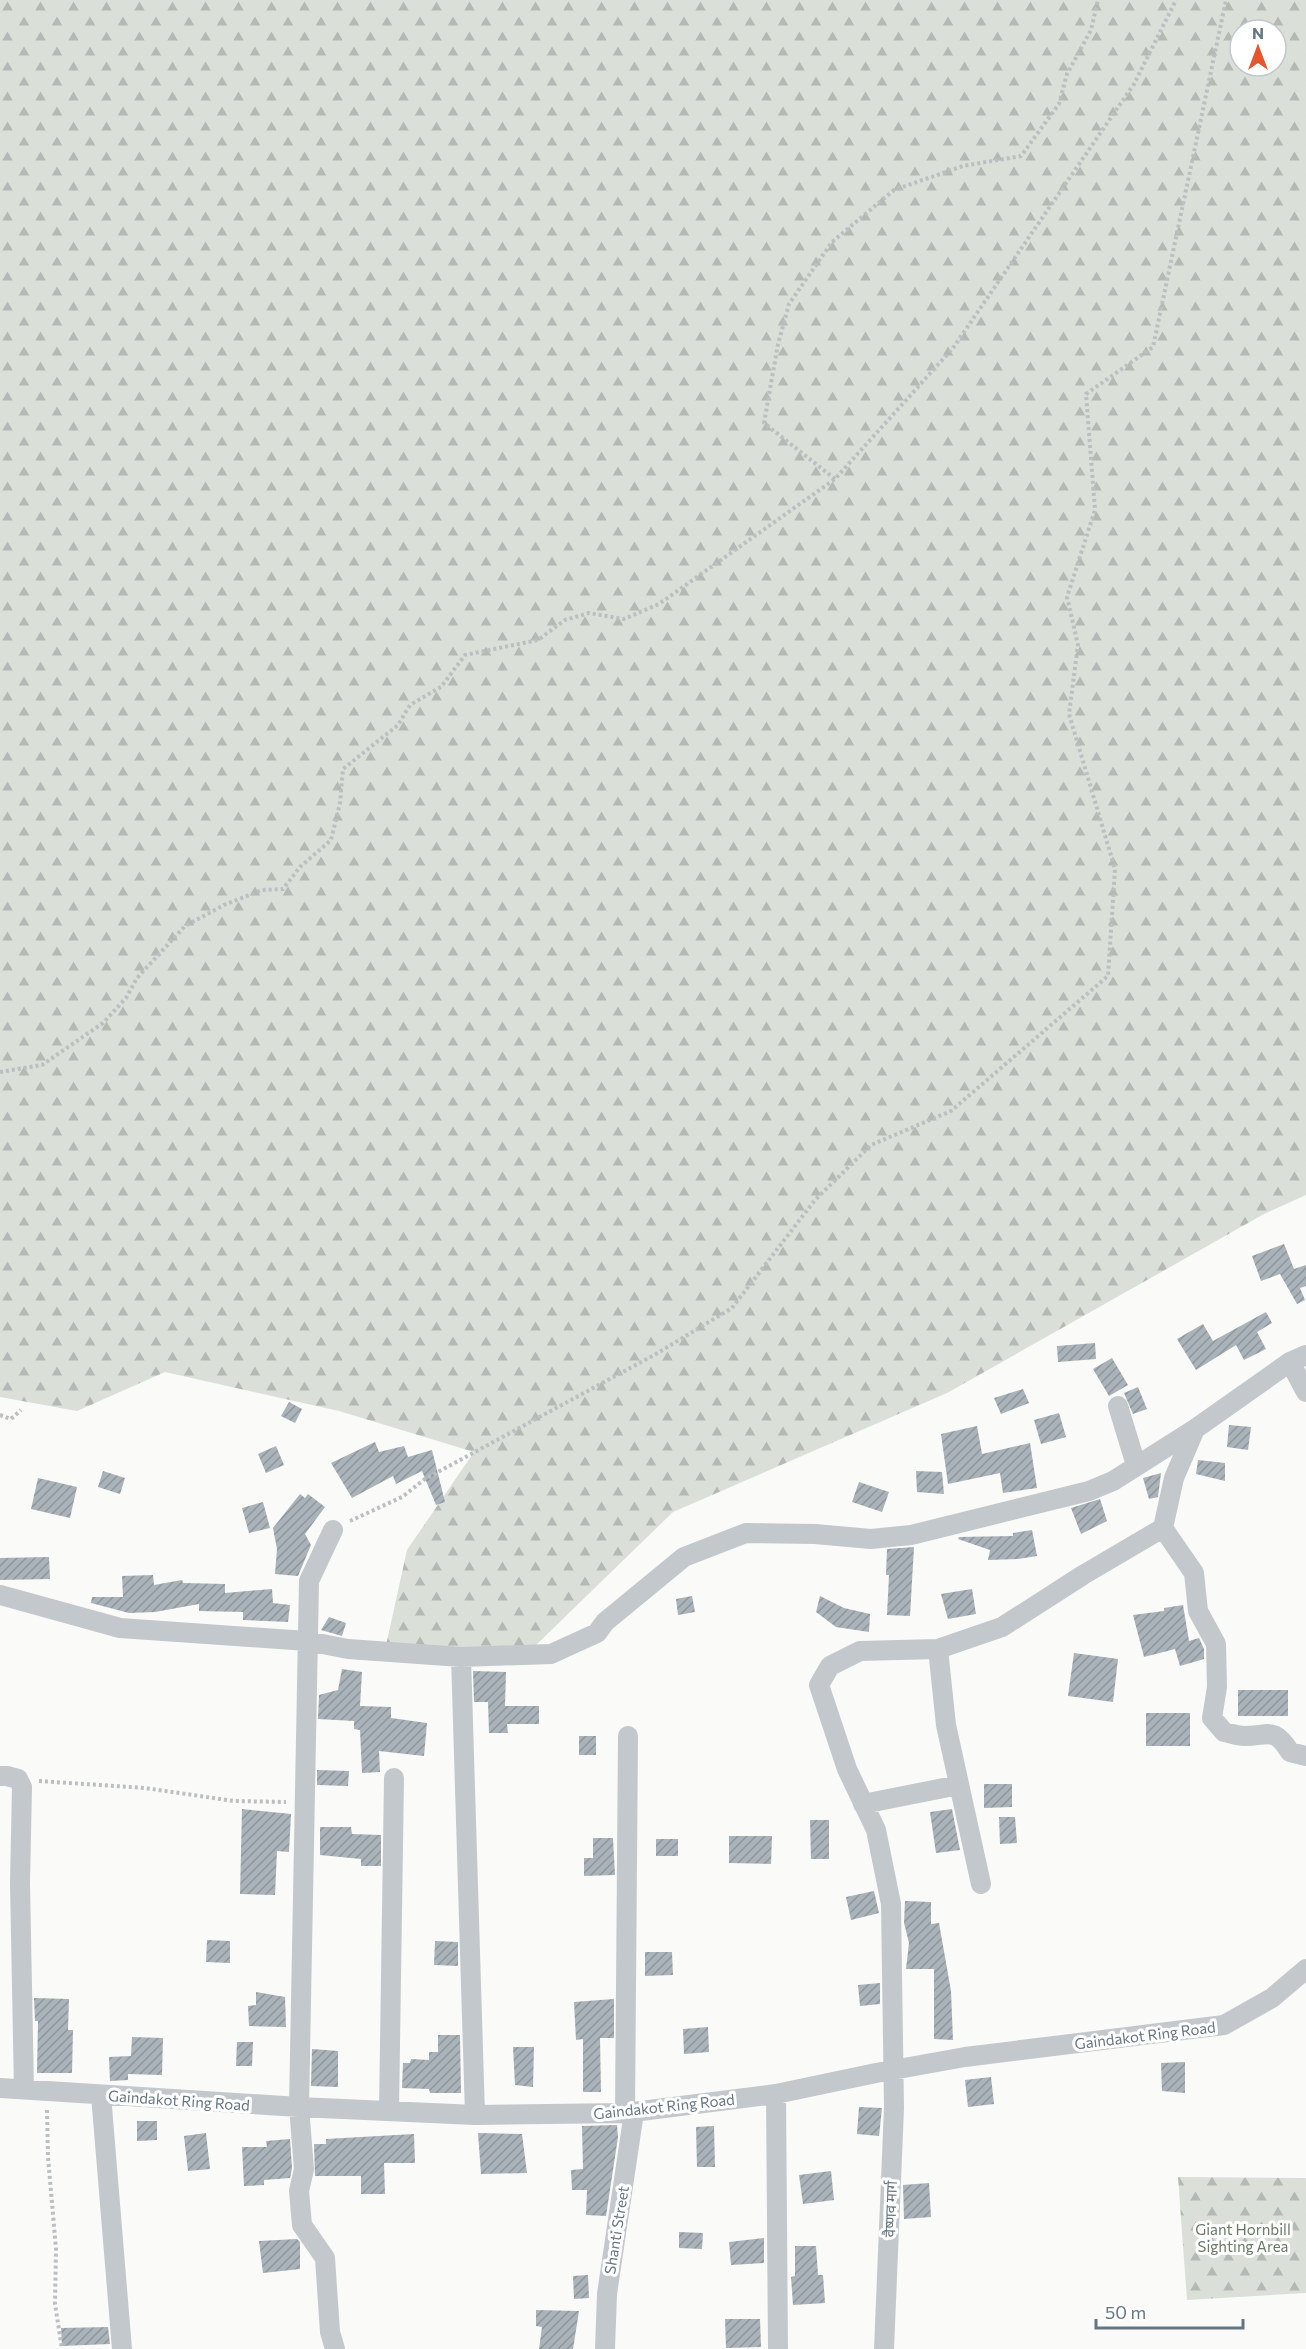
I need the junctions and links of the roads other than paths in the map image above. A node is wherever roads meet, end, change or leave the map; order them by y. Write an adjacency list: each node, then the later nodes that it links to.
1 (1298, 1358): 2 (street); 4 (street)
2 (1306, 1392)
3 (1118, 1406): 5 (street)
4 (1195, 1429): 5 (street); 6 (street)
5 (1136, 1465): 11 (street)
6 (1163, 1528): 10 (street); 13 (street)
7 (333, 1530): 9 (street)
8 (0, 1595): 9 (street)
9 (306, 1641): 11 (street); 25 (street)
10 (938, 1649): 16 (street); 17 (street, वैष्णव मार्ग)
11 (461, 1657): 28 (street)
12 (628, 1736): 27 (street, Shanti Street)
13 (1306, 1755)
14 (9, 1778): 22 (street)
15 (394, 1778): 26 (street)
16 (959, 1785): 17 (street); 18 (street)
17 (863, 1804): 20 (street, वैष्णव मार्ग)
18 (981, 1884)
19 (1306, 1970): 20 (street, Gaindakot Ring Road)
20 (893, 2070): 23 (street, Gaindakot Ring Road); 33 (street, वैष्णव मार्ग)
21 (0, 2088): 22 (street, Gaindakot Ring Road)
22 (24, 2090): 24 (street, Gaindakot Ring Road)
23 (776, 2094): 27 (street, Gaindakot Ring Road); 32 (street)
24 (101, 2095): 25 (street, Gaindakot Ring Road); 29 (street)
25 (299, 2107): 26 (street, Gaindakot Ring Road); 30 (street)
26 (389, 2111): 28 (street, Gaindakot Ring Road)
27 (630, 2112): 28 (street, Gaindakot Ring Road); 31 (street, Shanti Street)
28 (475, 2115)
29 (122, 2349)
30 (335, 2349)
31 (604, 2349)
32 (778, 2349)
33 (884, 2349)

